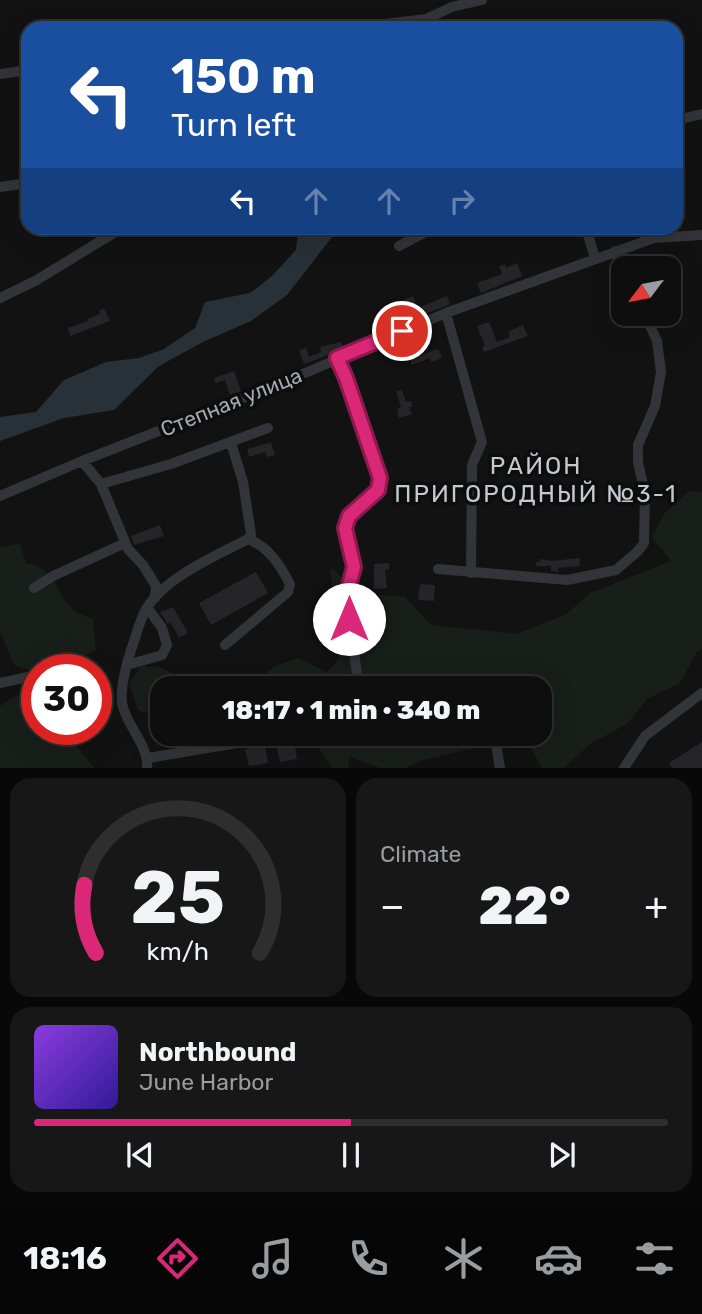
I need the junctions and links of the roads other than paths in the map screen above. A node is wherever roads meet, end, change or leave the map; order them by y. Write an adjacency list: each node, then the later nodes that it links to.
1 (482, 0): 2 (street)
2 (426, 19): 3 (street); 4 (street)
3 (410, 21)
4 (423, 21)
5 (21, 71): 6 (street)
6 (0, 74)
7 (702, 114): 8 (street)
8 (683, 118)
9 (21, 184): 10 (street)
10 (0, 187)
11 (111, 235): 19 (street)
12 (419, 235): 15 (street)
13 (588, 235): 18 (street)
14 (702, 235): 16 (street, Степная улица)
15 (398, 246)
16 (615, 251): 17 (street); 18 (street, Степная улица)
17 (617, 256)
18 (595, 258): 20 (street, Степная улица)
19 (0, 298)
20 (446, 313): 22 (street, Степная улица); 31 (street)
21 (650, 326): 31 (street)
22 (337, 358): 25 (street, Степная улица); 37 (street)
23 (268, 428): 24 (street)
24 (231, 443): 26 (street); 28 (street)
25 (82, 461): 26 (street); 27 (street, Степная улица)
26 (101, 484): 29 (street)
27 (0, 496)
28 (248, 539): 33 (street); 35 (street)
29 (125, 543): 32 (street); 33 (street)
30 (438, 569): 31 (street)
31 (471, 573)
32 (34, 589)
33 (155, 598): 34 (street)
34 (147, 607): 36 (street); 36 (street)
35 (225, 645)
36 (127, 665): 43 (street)
37 (357, 676)
38 (21, 678): 39 (street)
39 (0, 683)
40 (702, 693): 45 (street)
41 (233, 746): 43 (street)
42 (496, 746): 44 (street)
43 (147, 763)
44 (500, 768)
45 (624, 768)

